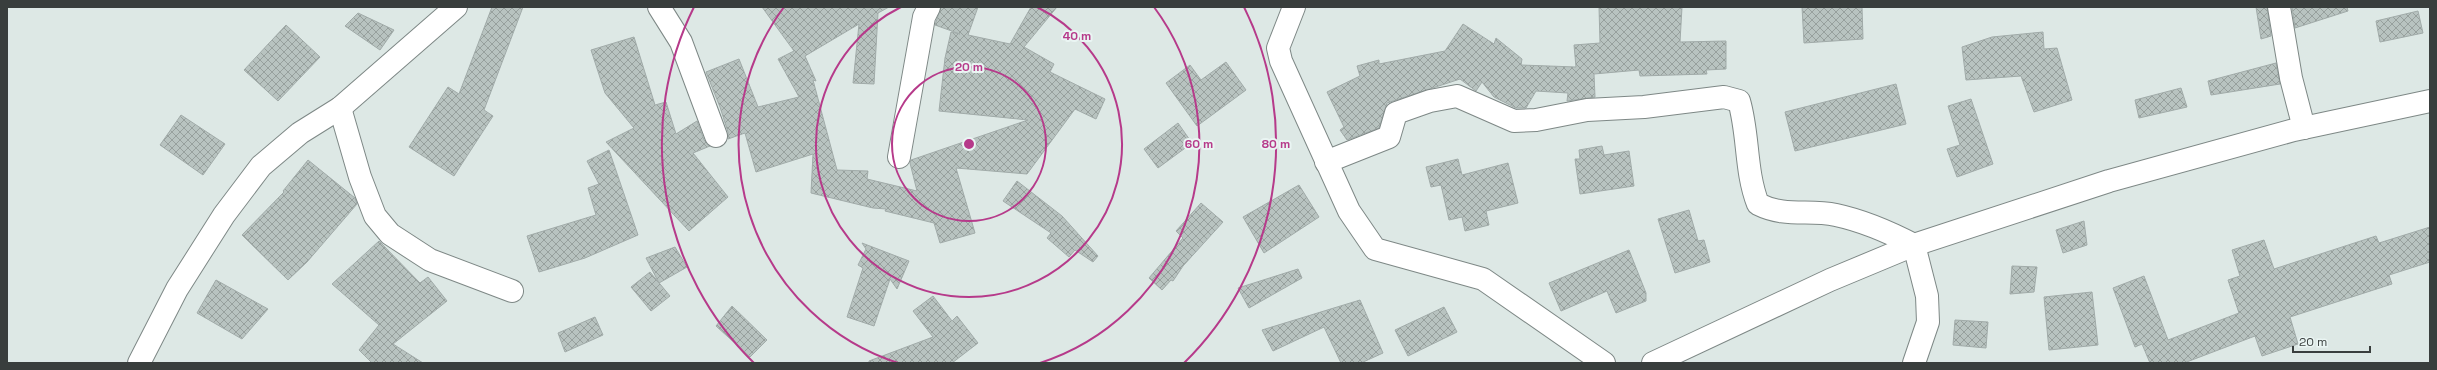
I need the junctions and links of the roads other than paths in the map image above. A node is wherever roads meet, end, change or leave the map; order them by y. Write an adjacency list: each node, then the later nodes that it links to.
1 (456, 7): 7 (main road)
2 (660, 7): 9 (main road)
3 (929, 7): 10 (main road)
4 (1294, 7): 11 (main road)
5 (2279, 7): 8 (main road)
6 (2430, 100): 8 (main road)
7 (340, 108): 13 (main road); 14 (main road)
8 (2304, 128): 12 (main road)
9 (716, 136)
10 (899, 157)
11 (1326, 162): 12 (main road); 15 (main road)
12 (1914, 245): 16 (main road); 17 (main road)
13 (512, 291)
14 (139, 363)
15 (1604, 363)
16 (1654, 363)
17 (1914, 363)

